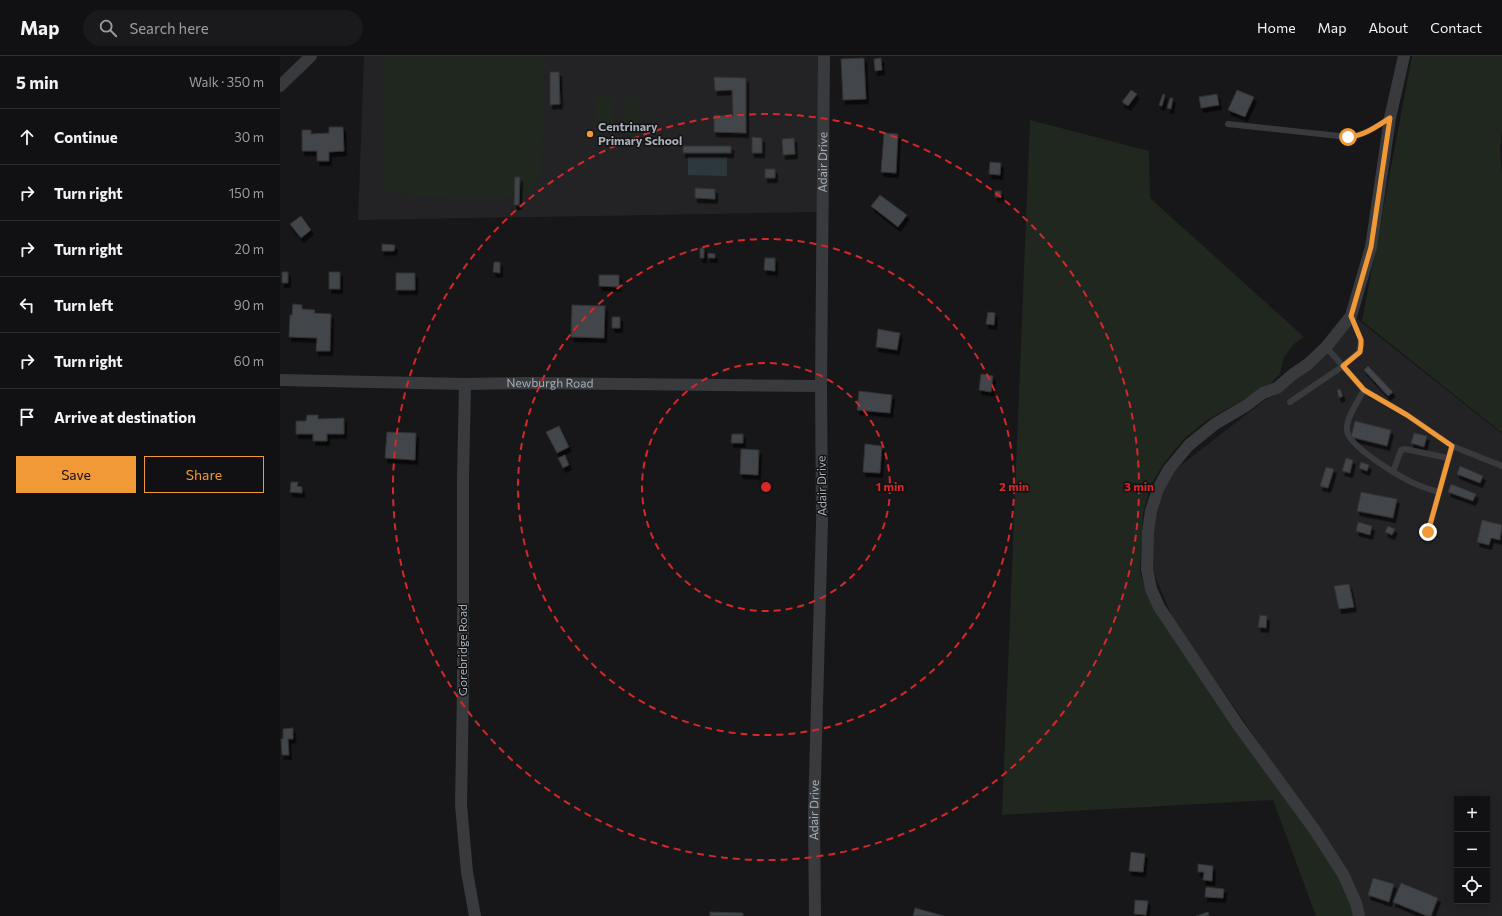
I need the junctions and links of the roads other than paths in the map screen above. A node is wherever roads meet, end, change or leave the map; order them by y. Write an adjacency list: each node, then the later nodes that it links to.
1 (312, 56): 4 (street)
2 (824, 56): 12 (street, Adair Drive)
3 (1404, 56): 5 (street)
4 (280, 86)
5 (1390, 118): 6 (lane); 7 (street)
6 (1228, 124)
7 (1351, 316): 8 (street); 9 (lane)
8 (1326, 348): 9 (lane); 23 (street)
9 (1343, 366): 13 (lane); 14 (lane)
10 (280, 380): 11 (street, Newburgh Road)
11 (465, 384): 12 (street, Newburgh Road); 21 (street, Gorebridge Road)
12 (821, 386): 22 (street, Adair Drive)
13 (1364, 390): 15 (lane); 18 (lane)
14 (1290, 402)
15 (1452, 446): 16 (lane); 17 (lane)
16 (1448, 458): 18 (lane); 19 (lane)
17 (1502, 466)
18 (1393, 472): 19 (lane)
19 (1439, 492): 20 (lane)
20 (1428, 532)
21 (475, 916)
22 (815, 916)
23 (1359, 916)

